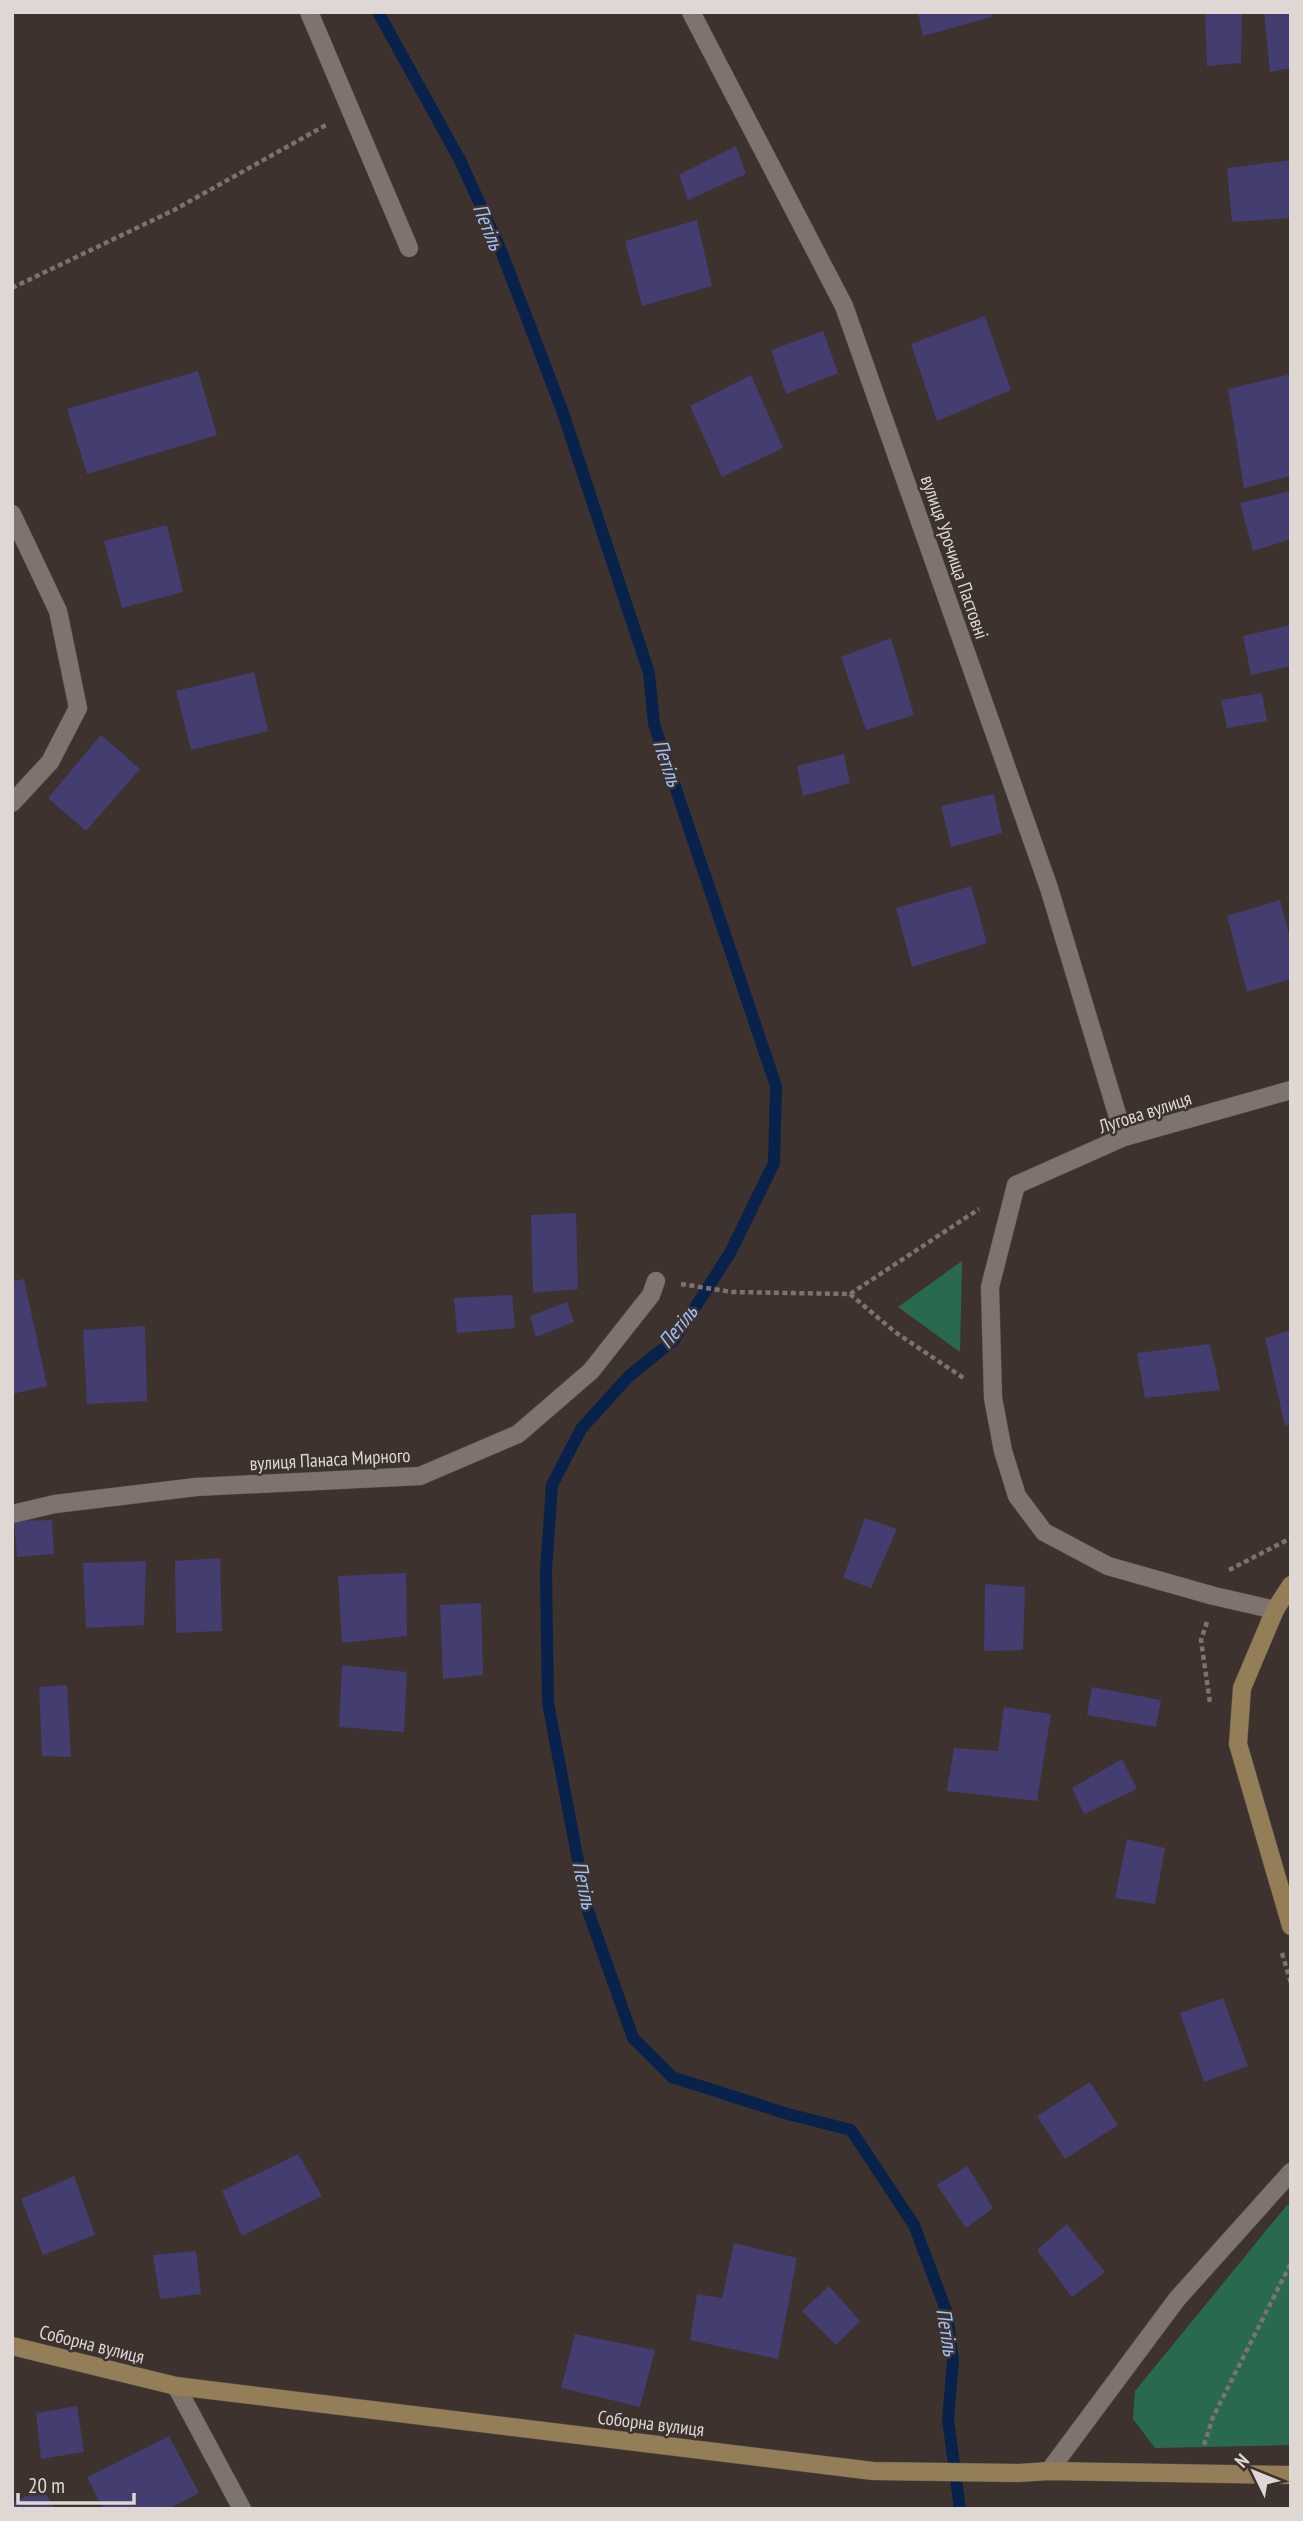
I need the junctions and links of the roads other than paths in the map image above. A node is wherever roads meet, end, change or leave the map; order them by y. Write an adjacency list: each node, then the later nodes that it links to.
1 (309, 12): 3 (street)
2 (691, 12): 7 (street, вулиця Урочища Пастовні)
3 (409, 248)
4 (12, 514): 5 (street)
5 (12, 803)
6 (1291, 1090): 7 (street, Лугова вулиця)
7 (1125, 1138): 11 (street, Лугова вулиця)
8 (656, 1280): 9 (street, вулиця Панаса Мирного)
9 (12, 1514)
10 (1291, 1585): 11 (street)
11 (1275, 1610): 12 (street)
12 (1291, 1926)
13 (1291, 2172): 16 (street)
14 (12, 2346): 15 (street, Соборна вулиця)
15 (176, 2386): 16 (street, Соборна вулиця); 18 (street)
16 (1049, 2471): 17 (street, Соборна вулиця)
17 (1291, 2475)
18 (242, 2509)

